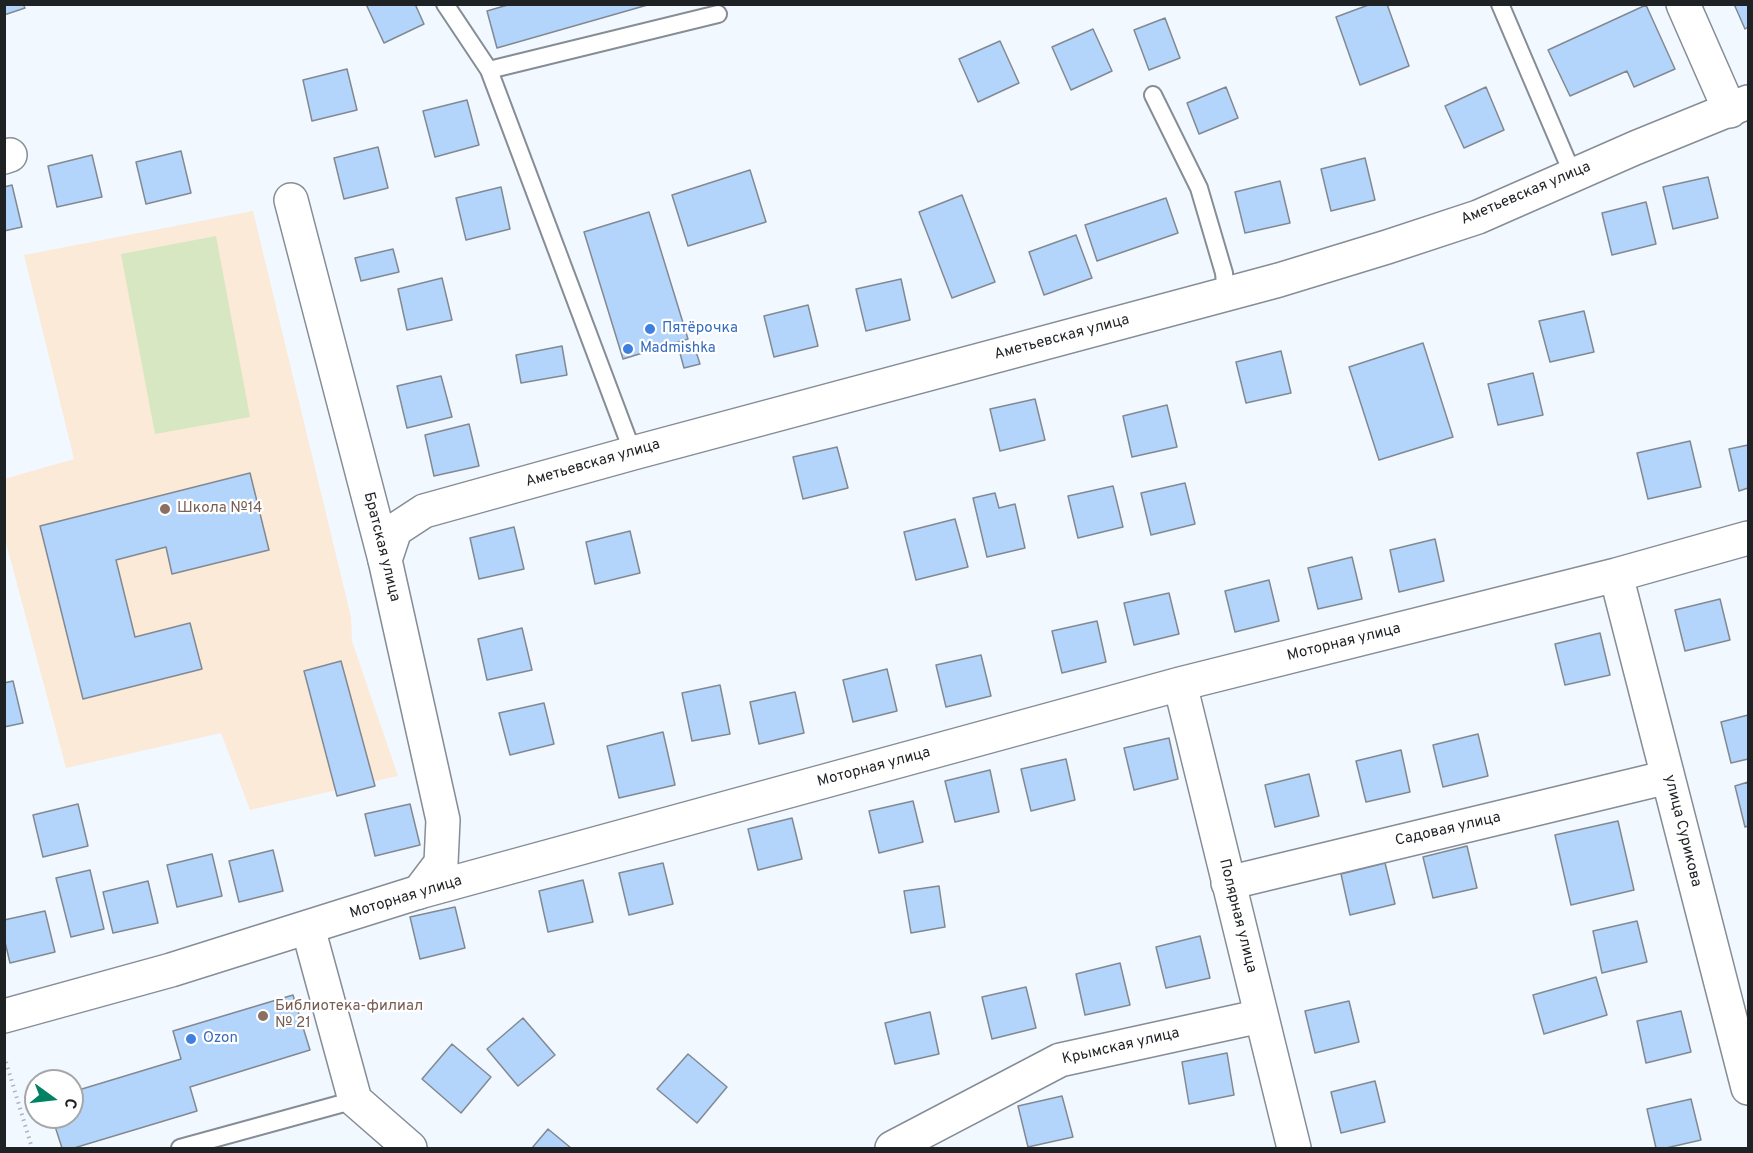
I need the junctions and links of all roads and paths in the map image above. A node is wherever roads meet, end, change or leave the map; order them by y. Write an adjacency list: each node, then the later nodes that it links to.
1 (445, 4): 5 (lane)
2 (1500, 4): 8 (lane)
3 (1683, 4): 7 (street)
4 (718, 14): 5 (lane)
5 (489, 70): 11 (lane)
6 (1153, 95): 10 (lane)
7 (1739, 106): 8 (street, Аметьевская улица)
8 (1572, 176): 10 (street, Аметьевская улица)
9 (291, 200): 13 (street, Братская улица)
10 (1226, 294): 11 (street, Аметьевская улица)
11 (633, 453): 13 (street, Аметьевская улица)
12 (1749, 538): 14 (street, Моторная улица)
13 (385, 560): 18 (street, Братская улица)
14 (1616, 575): 15 (street, Моторная улица); 16 (street, улица Сурикова)
15 (1180, 684): 17 (street, Полярная улица); 18 (street, Моторная улица)
16 (1668, 777): 17 (street, Садовая улица); 23 (street, улица Сурикова)
17 (1228, 883): 21 (street, Полярная улица)
18 (419, 892): 19 (street, Моторная улица)
19 (308, 928): 20 (street, Моторная улица); 24 (street)
20 (4, 1016)
21 (1261, 1016): 28 (street, Крымская улица); 29 (street, Полярная улица)
22 (6, 1062): 25 (path)
23 (1749, 1088)
24 (355, 1100): 26 (lane); 27 (street)
25 (32, 1149)
26 (180, 1149)
27 (410, 1149)
28 (892, 1149)
29 (1294, 1149)

